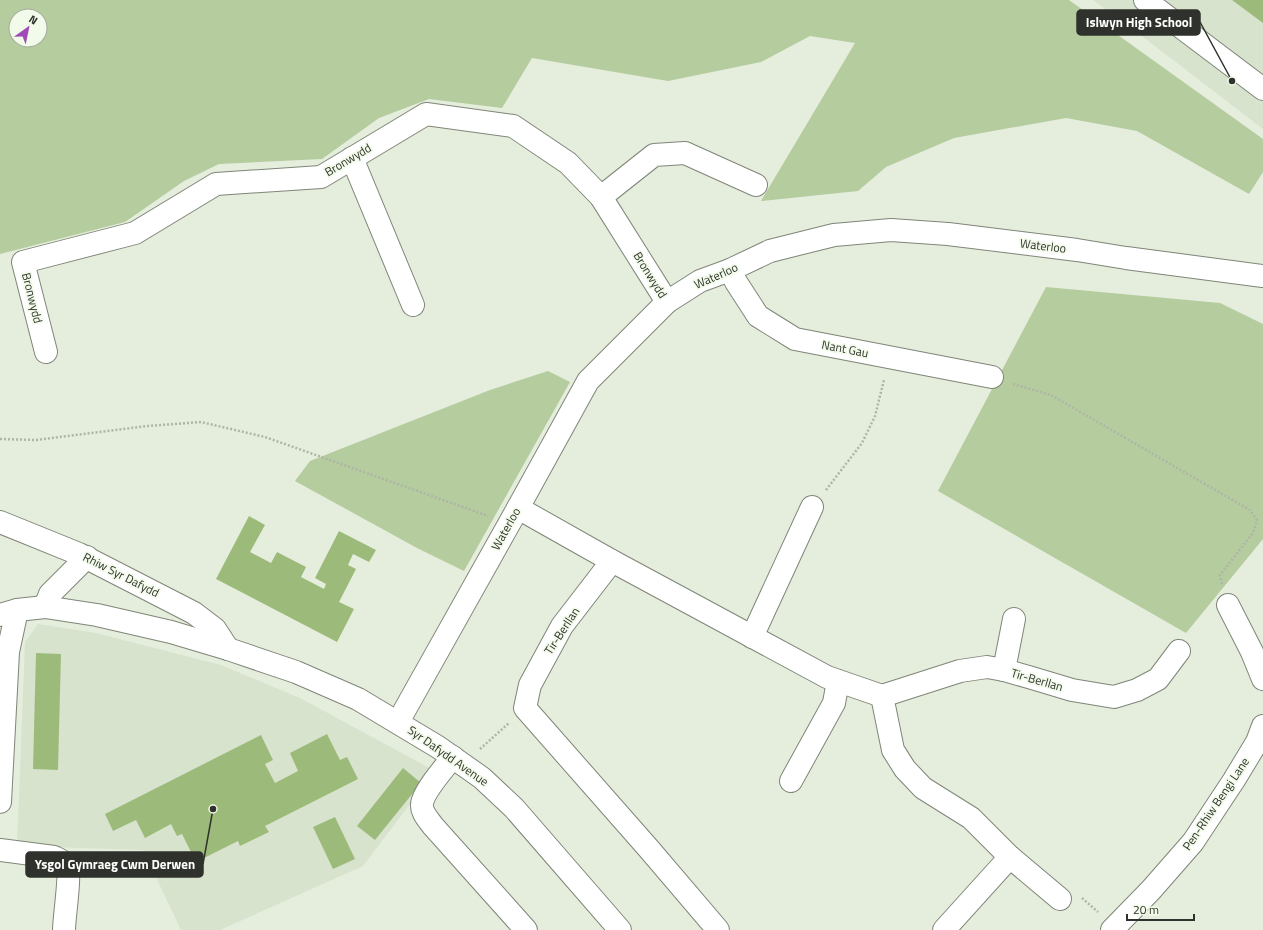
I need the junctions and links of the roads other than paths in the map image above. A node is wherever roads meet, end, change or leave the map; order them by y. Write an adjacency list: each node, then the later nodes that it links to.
1 (1145, 0): 2 (street)
2 (1263, 89)
3 (352, 158): 5 (street, Bronwydd); 9 (street); 10 (street, Bronwydd)
4 (756, 184): 5 (street)
5 (601, 197): 8 (street, Bronwydd)
6 (730, 270): 7 (street, Waterloo); 8 (street, Waterloo); 11 (street, Nant Gau)
7 (1263, 276)
8 (667, 302): 13 (street, Waterloo)
9 (413, 305)
10 (46, 352)
11 (992, 378)
12 (812, 507): 21 (street)
13 (514, 516): 16 (street); 28 (street, Waterloo)
14 (0, 522): 15 (street, Rhiw Syr Dafydd)
15 (87, 557): 18 (street); 22 (street, Rhiw Syr Dafydd)
16 (612, 561): 21 (street); 41 (street, Tir-Berllan)
17 (1228, 605): 25 (street)
18 (45, 607): 19 (street, Syr Dafydd Avenue); 22 (street, Syr Dafydd Avenue)
19 (8, 612): 31 (street)
20 (1014, 619): 24 (street)
21 (752, 637): 26 (street)
22 (228, 649): 28 (street, Syr Dafydd Avenue)
23 (1179, 651): 24 (street, Tir-Berllan)
24 (1004, 670): 27 (street, Tir-Berllan)
25 (1263, 679)
26 (838, 681): 27 (street); 32 (street)
27 (882, 696): 35 (street)
28 (398, 722): 30 (street, Syr Dafydd Avenue)
29 (1263, 726): 37 (street, Pen-Rhiw Bengi Lane)
30 (460, 762): 39 (street); 40 (street, Syr Dafydd Avenue)
31 (1, 775): 33 (street)
32 (791, 780)
33 (0, 802)
34 (0, 850): 38 (street)
35 (1010, 857): 36 (street); 42 (street)
36 (1060, 899)
37 (1114, 928)
38 (64, 930)
39 (526, 930)
40 (620, 930)
41 (718, 930)
42 (944, 930)

